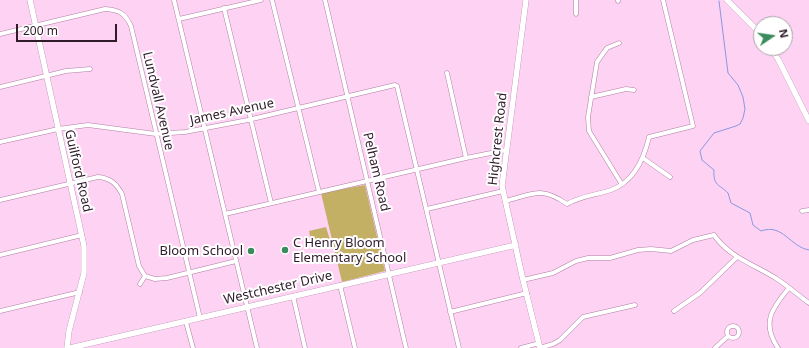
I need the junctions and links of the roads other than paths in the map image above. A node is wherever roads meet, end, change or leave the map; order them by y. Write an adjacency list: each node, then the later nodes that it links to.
1 (30, 0): 13 (street, Guilford Road)
2 (174, 0): 12 (street)
3 (261, 0): 10 (street)
4 (272, 0): 25 (street)
5 (325, 0): 23 (street, Pelham Road)
6 (526, 0): 32 (street, Highcrest Road)
7 (576, 0): 11 (street)
8 (663, 0): 34 (street)
9 (727, 0): 14 (street)
10 (224, 8): 12 (street); 26 (street)
11 (576, 14)
12 (179, 19): 29 (street)
13 (35, 26): 15 (street, Lundvall Avenue); 20 (street, Guilford Road); 30 (street, Lundvall Avenue)
14 (753, 26)
15 (0, 34)
16 (619, 43): 24 (street)
17 (776, 56): 27 (street)
18 (90, 69): 20 (street)
19 (447, 73): 33 (street)
20 (46, 76): 21 (street); 28 (street, Guilford Road)
21 (0, 87)
22 (634, 90): 24 (street)
23 (348, 96): 25 (street, James Avenue); 35 (street, James Avenue); 37 (street, Pelham Road)
24 (591, 98): 39 (street)
25 (299, 107): 26 (street, James Avenue); 41 (street)
26 (251, 119): 29 (street, James Avenue); 44 (street)
27 (809, 121)
28 (58, 129): 30 (street, James Avenue); 31 (street, James Avenue); 38 (street, Guilford Road)
29 (205, 129): 30 (street, James Avenue); 48 (street)
30 (156, 134): 55 (street, Lundvall Avenue)
31 (0, 142)
32 (506, 150): 33 (street); 40 (street, Highcrest Road)
33 (466, 158): 35 (street)
34 (643, 158): 36 (street); 39 (street)
35 (417, 169): 37 (street); 45 (street)
36 (670, 176)
37 (368, 181): 41 (street); 56 (street, Pelham Road)
38 (69, 183): 42 (street); 49 (street, Guilford Road); 57 (street)
39 (621, 183): 43 (street)
40 (503, 191): 43 (street, Highcrest Road); 45 (street)
41 (319, 192): 44 (street)
42 (0, 200)
43 (505, 201): 50 (street, Highcrest Road)
44 (271, 203): 48 (street)
45 (427, 209): 54 (street)
46 (809, 210): 47 (street)
47 (802, 211)
48 (225, 214): 53 (street)
49 (82, 235): 51 (street); 62 (street, Guilford Road)
50 (516, 245): 54 (street, Westchester Drive); 58 (street, Highcrest Road)
51 (0, 255)
52 (737, 257): 58 (street); 61 (street); 70 (street)
53 (236, 261): 55 (street); 67 (street)
54 (440, 262): 56 (street, Westchester Drive); 69 (street)
55 (189, 273): 57 (street); 71 (street, Lundvall Avenue)
56 (390, 274): 60 (street, Westchester Drive); 80 (street, Pelham Road)
57 (145, 276): 59 (street)
58 (523, 280): 63 (street, Highcrest Road)
59 (140, 284)
60 (340, 285): 64 (street, Westchester Drive); 79 (street)
61 (789, 288): 65 (street); 84 (street)
62 (80, 292): 68 (street); 75 (street, Guilford Road)
63 (527, 293): 69 (street); 74 (street, Highcrest Road)
64 (293, 296): 67 (street, Westchester Drive); 78 (street)
65 (809, 303)
66 (635, 305): 74 (street)
67 (247, 307): 71 (street, Westchester Drive); 77 (street)
68 (0, 311)
69 (450, 312): 81 (street)
70 (674, 312)
71 (200, 318): 72 (street, Westchester Drive)
72 (186, 322): 75 (street, Westchester Drive); 76 (street)
73 (728, 336): 83 (street)
74 (540, 347): 82 (street)
75 (68, 348)
76 (193, 348)
77 (257, 348)
78 (306, 348)
79 (355, 348)
80 (406, 348)
81 (459, 348)
82 (521, 348)
83 (714, 348)
84 (778, 348)

